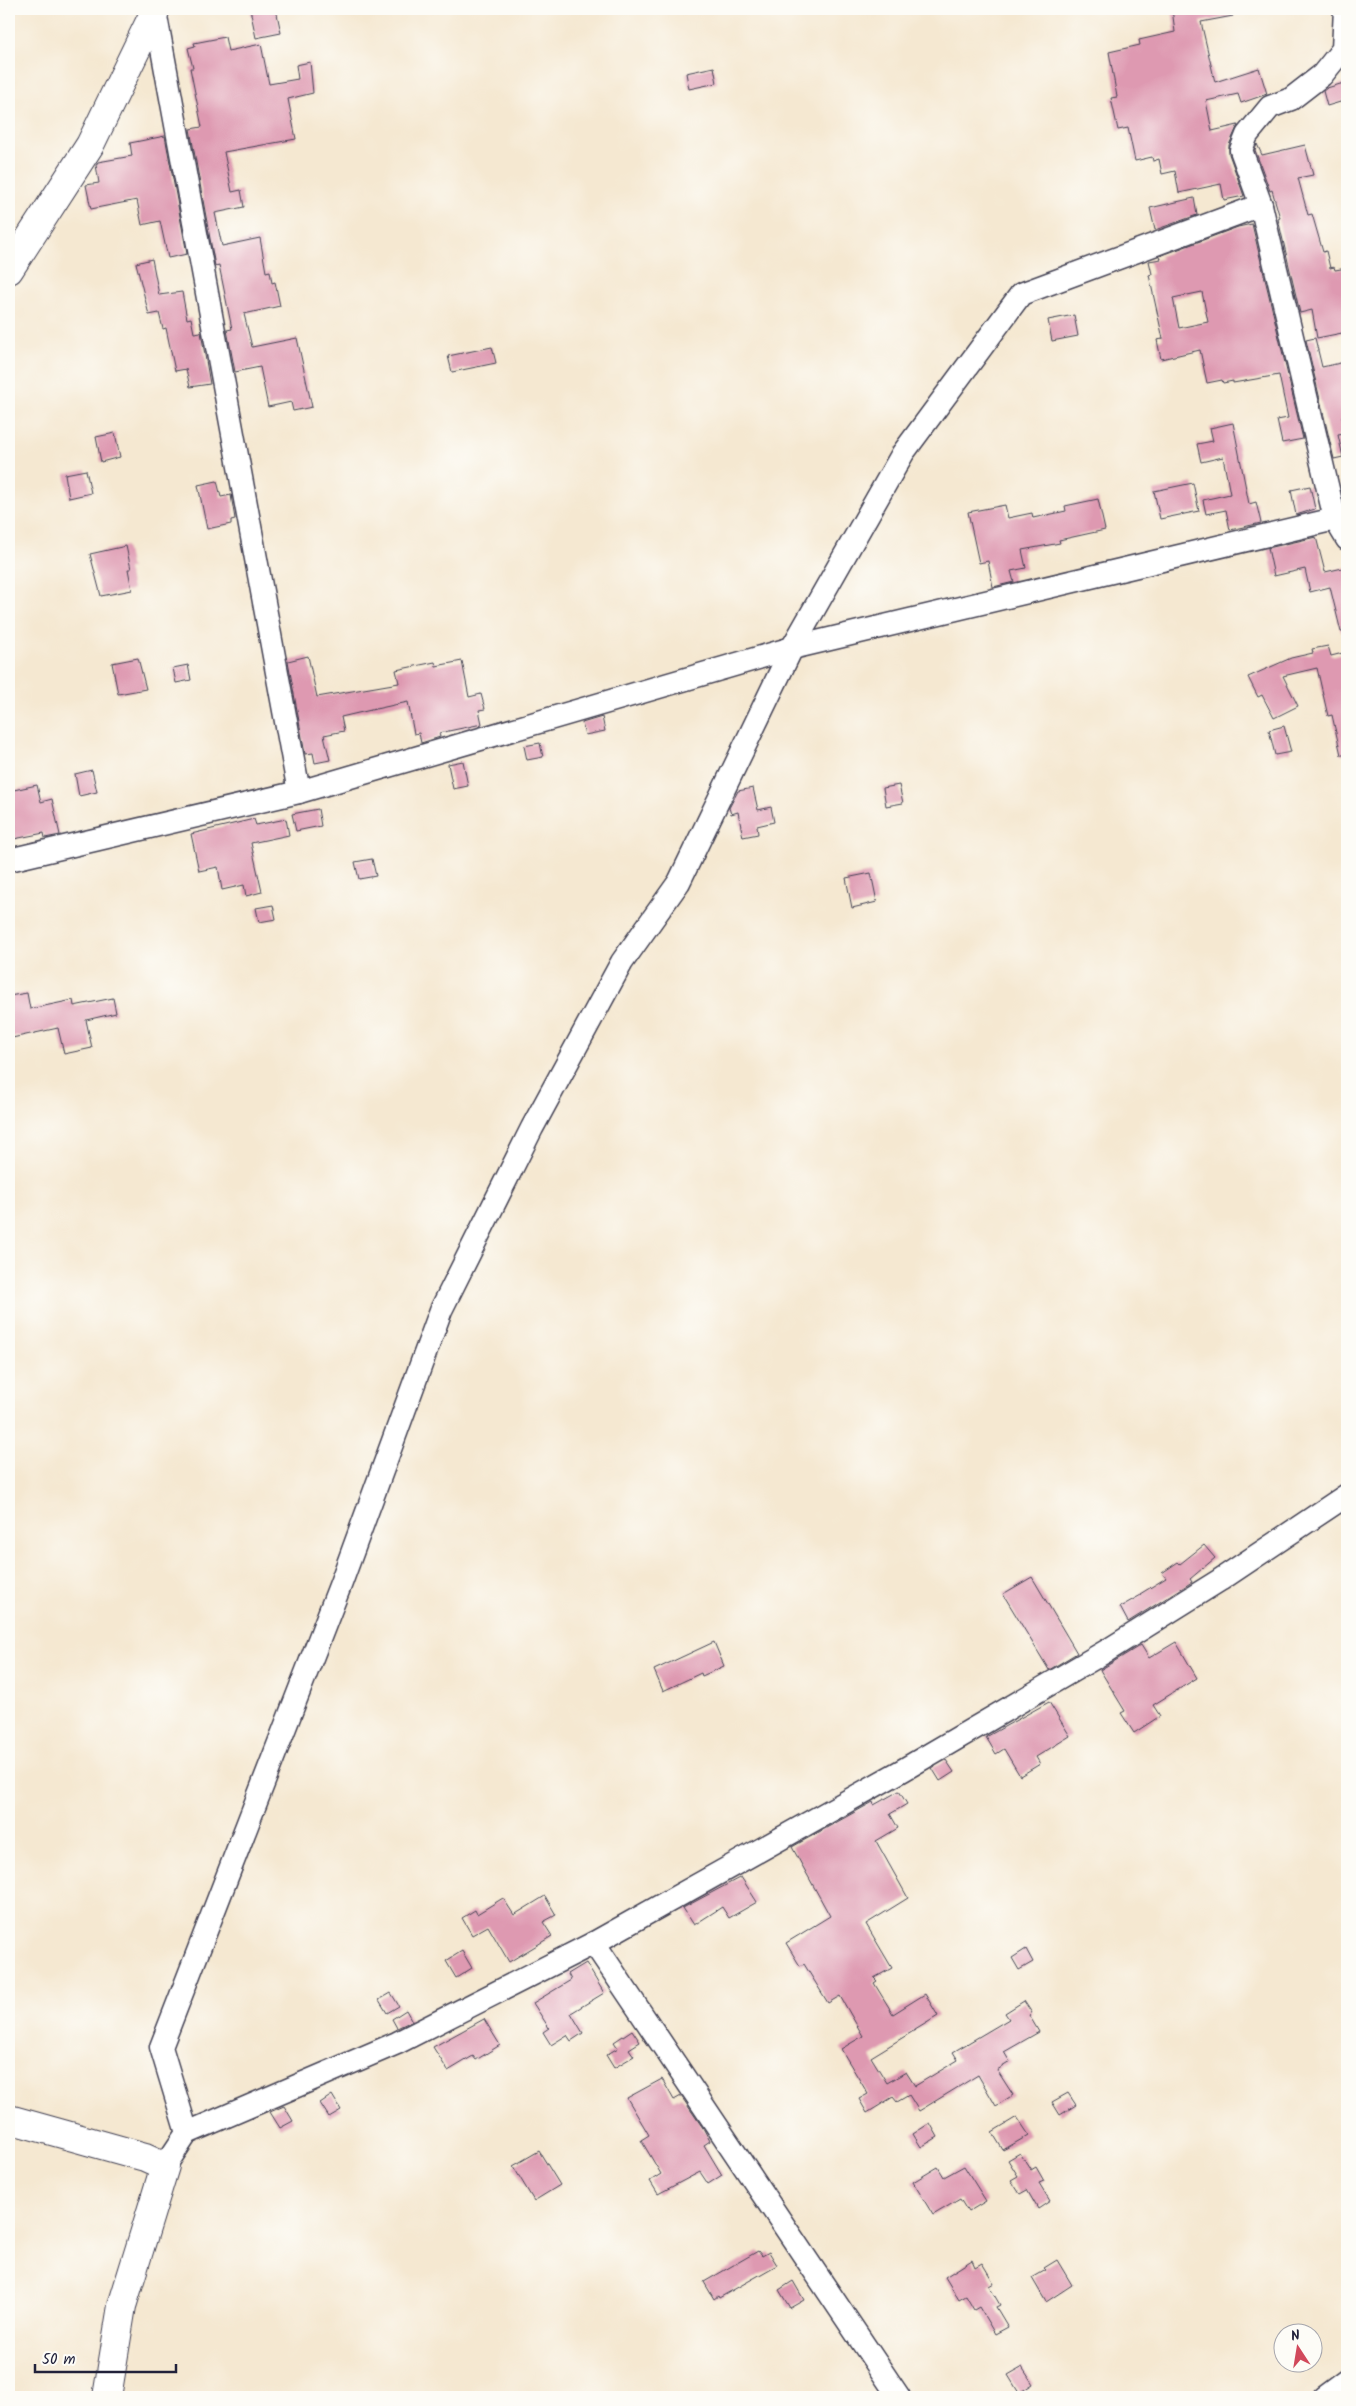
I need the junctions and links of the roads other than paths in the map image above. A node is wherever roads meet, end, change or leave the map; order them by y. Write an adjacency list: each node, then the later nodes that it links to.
1 (1345, 9): 3 (street)
2 (155, 10): 4 (street); 8 (street)
3 (1260, 205): 5 (street); 7 (street)
4 (9, 270)
5 (1335, 519): 6 (street); 7 (street)
6 (1347, 539)
7 (792, 648): 8 (street); 13 (street)
8 (299, 792): 9 (street)
9 (9, 860)
10 (1347, 1495): 11 (street)
11 (594, 1943): 13 (street); 17 (street)
12 (9, 2119): 14 (street)
13 (187, 2134): 14 (street)
14 (155, 2162): 16 (street)
15 (1347, 2380): 18 (street)
16 (107, 2397)
17 (899, 2397)
18 (1324, 2397)

